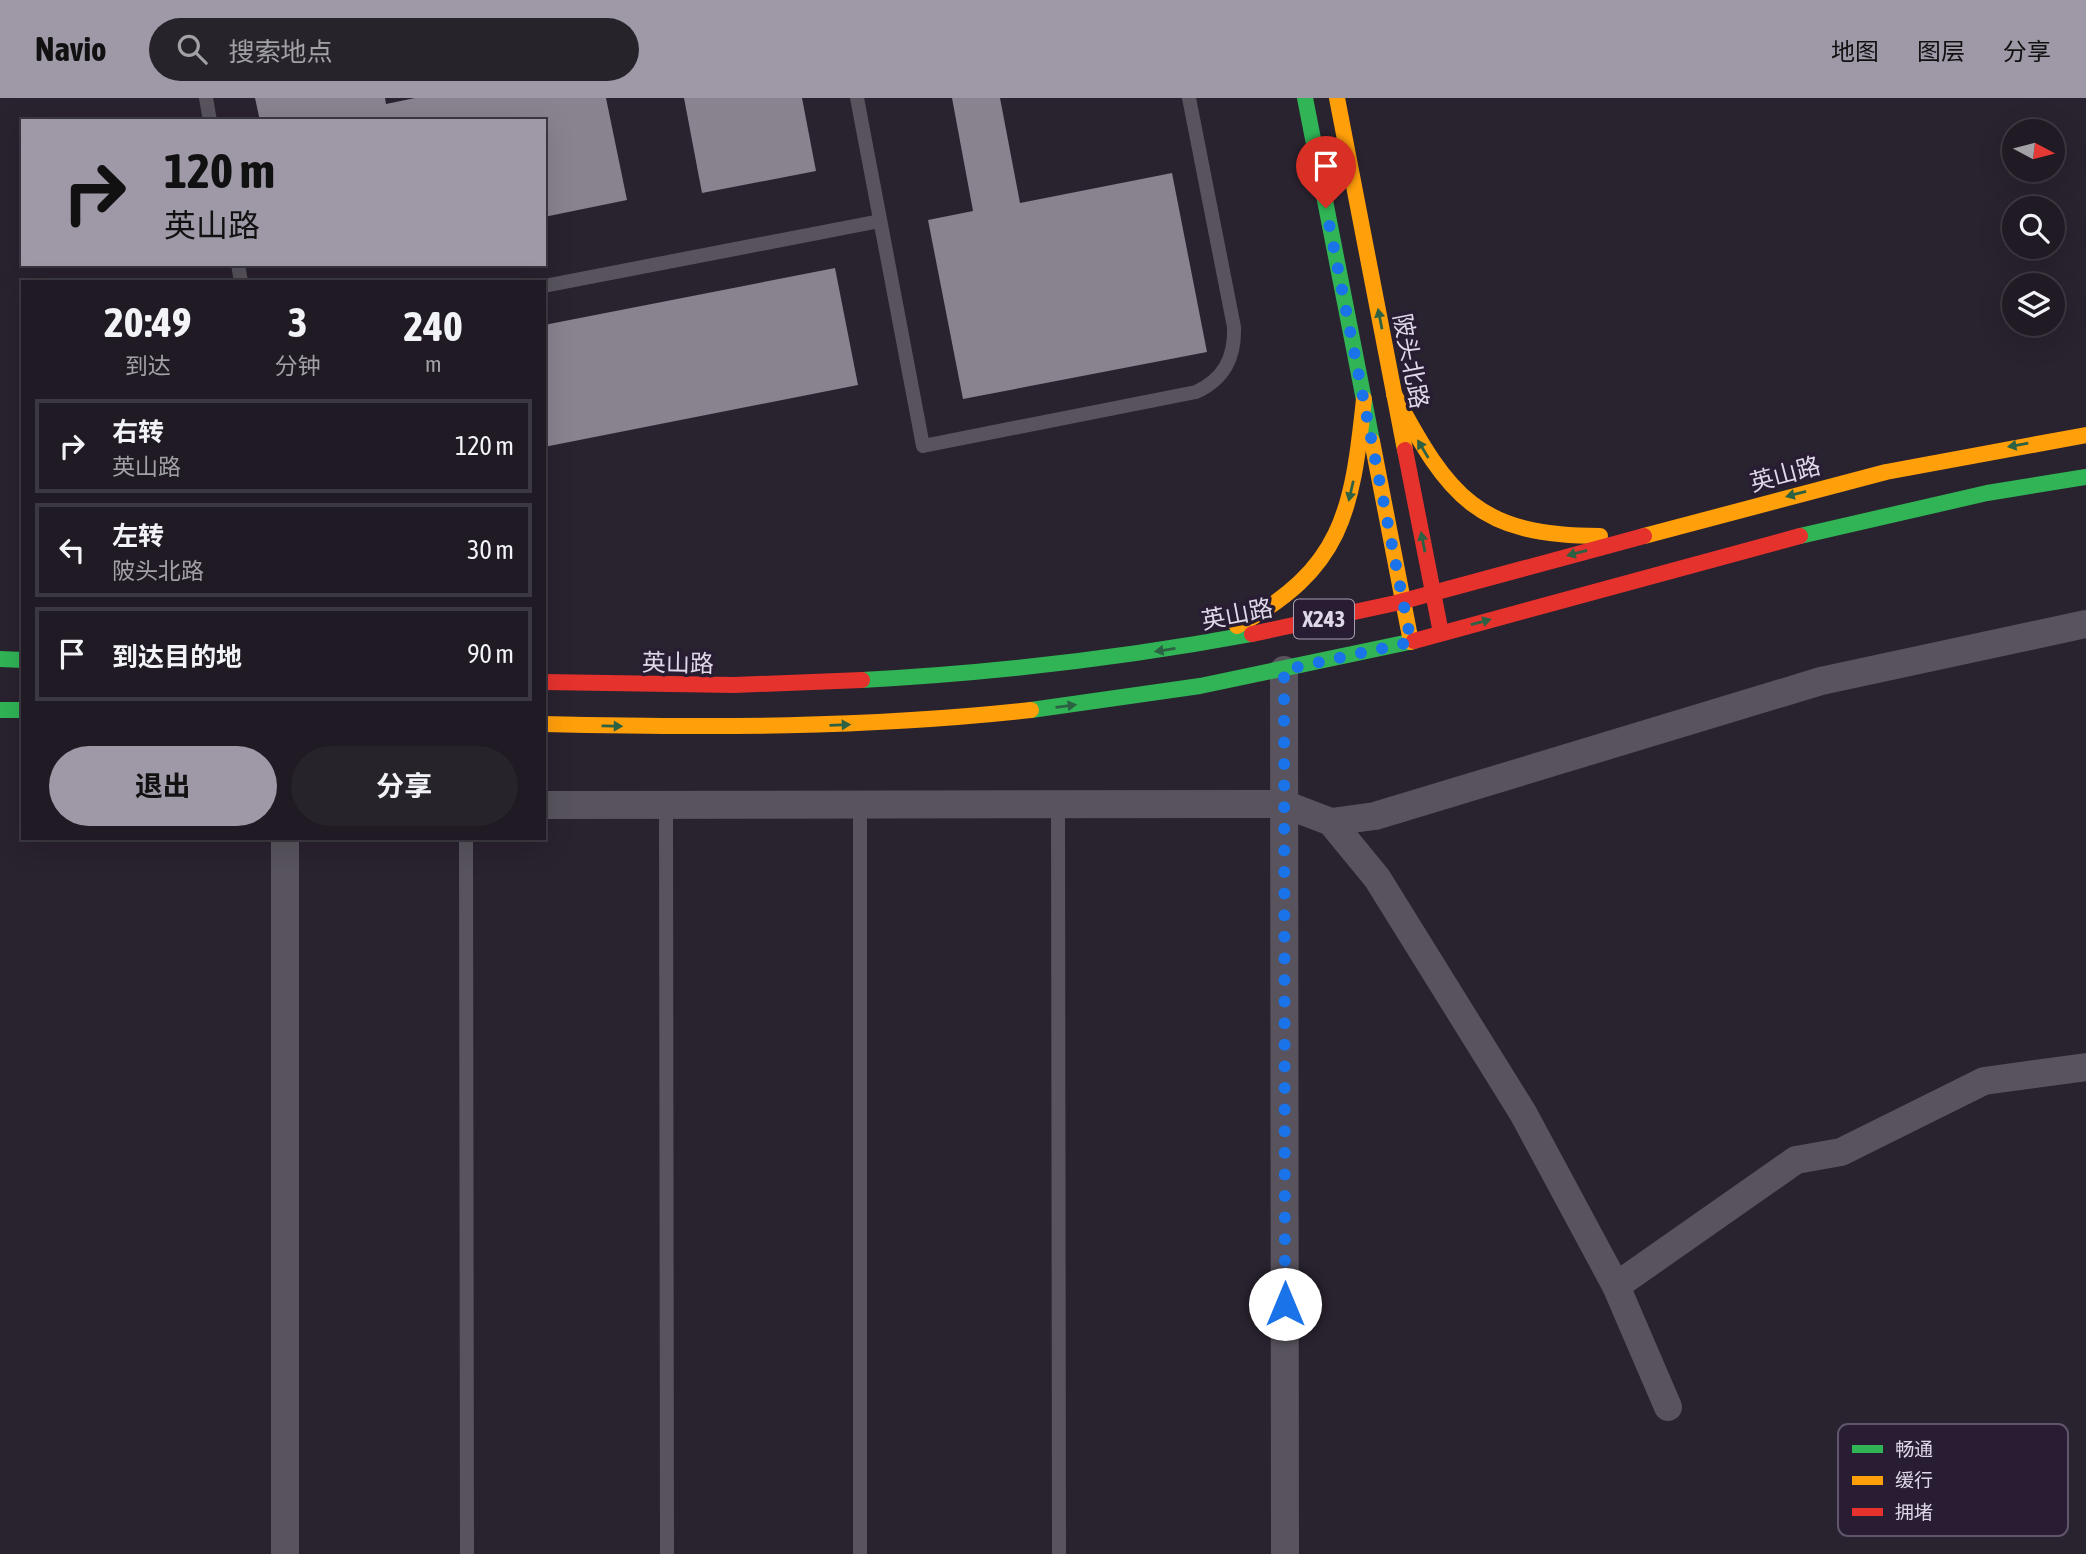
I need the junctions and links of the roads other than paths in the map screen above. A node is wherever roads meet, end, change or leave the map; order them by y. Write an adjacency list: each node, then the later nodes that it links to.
1 (206, 98): 6 (lane)
2 (857, 98): 7 (lane)
3 (1189, 98): 7 (lane)
4 (1305, 98): 10 (main road)
5 (1337, 98): 9 (main road, 陂头北路, one-way to 5)
6 (210, 119)
7 (880, 221): 8 (lane)
8 (546, 286)
9 (1394, 394): 13 (main road, one-way to 9); 14 (main road, 陂头北路, one-way to 9)
10 (1364, 399): 15 (main road); 19 (main road, one-way to 19)
11 (2086, 435): 13 (main road, 英山路 / X243, one-way to 13)
12 (2086, 477): 17 (main road, X243, one-way to 12)
13 (1654, 533): 14 (main road, 英山路 / X243, one-way to 14)
14 (1433, 592): 15 (main road, 英山路 / X243); 17 (main road, 陂头北路)
15 (1402, 601): 18 (main road); 19 (main road, 英山路 / X243)
16 (2086, 624): 32 (street)
17 (1441, 634): 18 (main road, X243)
18 (1411, 642): 22 (main road, X243)
19 (1194, 645): 23 (main road, 英山路 / X243, one-way to 23)
20 (0, 659): 21 (main road)
21 (21, 660)
22 (1284, 670): 26 (main road, X243, one-way to 22); 29 (street)
23 (546, 682)
24 (0, 710): 25 (main road)
25 (21, 710)
26 (546, 724)
27 (859, 804): 28 (street); 31 (street); 41 (lane)
28 (1058, 804): 29 (street); 42 (lane)
29 (1284, 804): 32 (street); 43 (street)
30 (546, 805): 31 (street)
31 (667, 805): 40 (lane)
32 (1331, 822): 36 (street)
33 (285, 840): 38 (street)
34 (466, 840): 39 (lane)
35 (2086, 1067): 36 (street)
36 (1616, 1286): 37 (street)
37 (1668, 1407)
38 (285, 1554)
39 (467, 1554)
40 (667, 1554)
41 (860, 1554)
42 (1059, 1554)
43 (1285, 1554)

